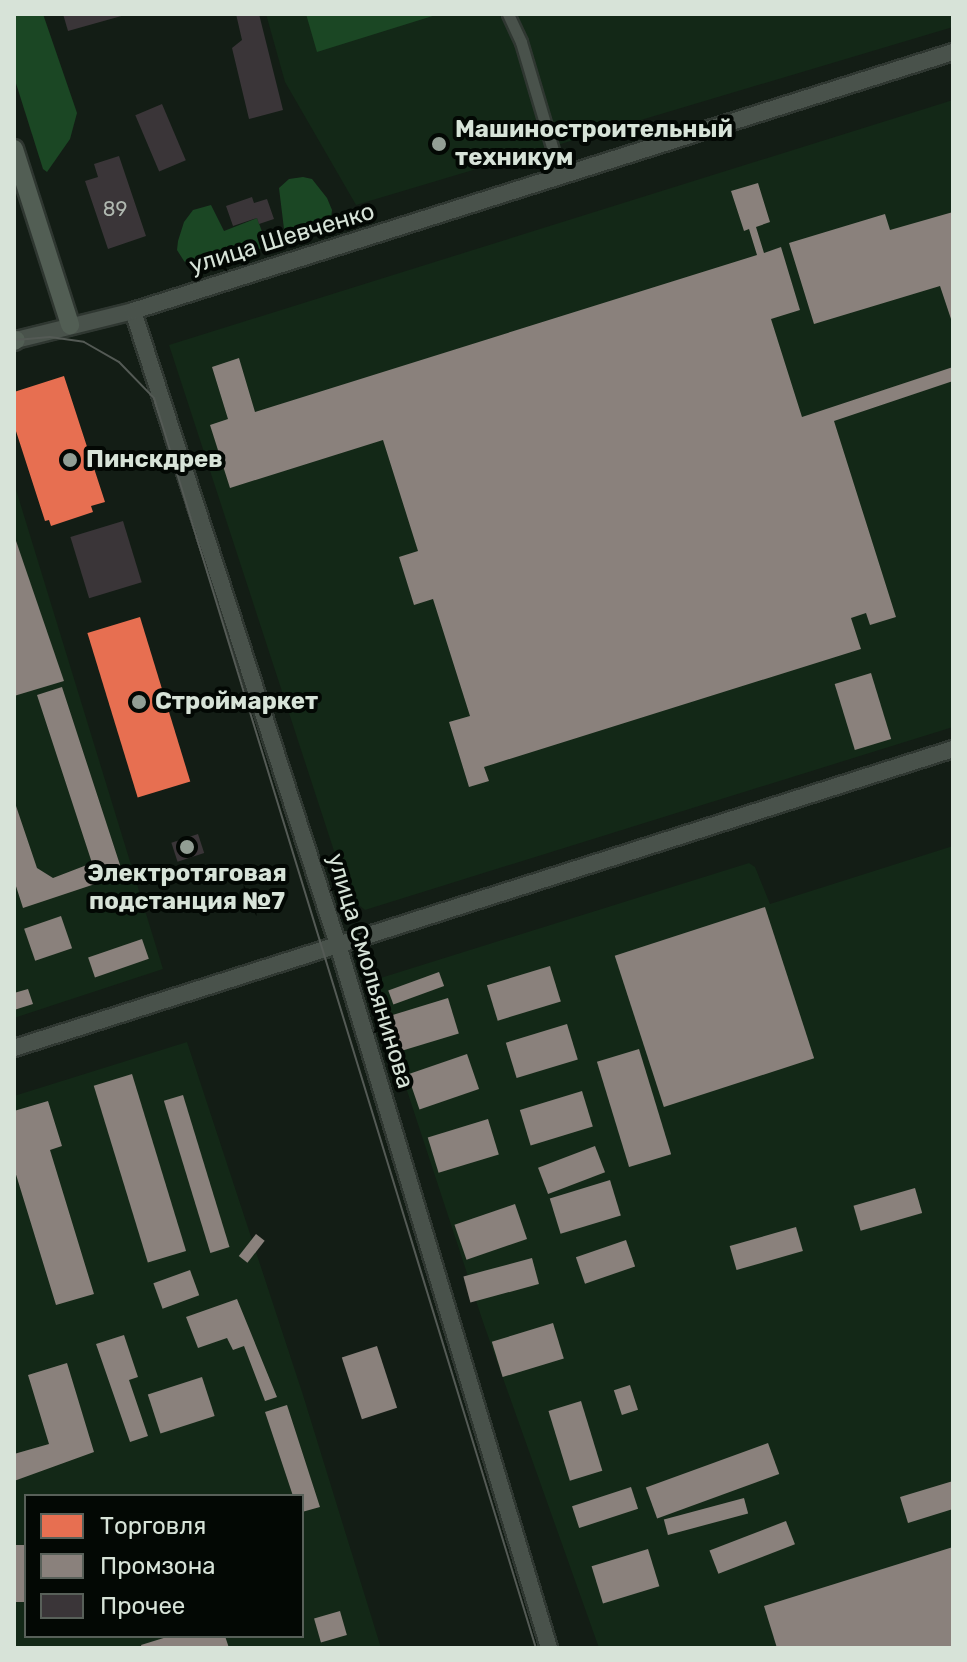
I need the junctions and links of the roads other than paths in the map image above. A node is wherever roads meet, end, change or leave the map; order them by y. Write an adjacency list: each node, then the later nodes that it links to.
1 (508, 14): 4 (street)
2 (953, 52): 4 (street, улица Шевченко)
3 (14, 149): 6 (main road)
4 (560, 174): 5 (street, улица Шевченко)
5 (133, 311): 6 (street, улица Шевченко); 9 (street, улица Смольянинова)
6 (70, 325): 7 (street, улица Шевченко)
7 (15, 340)
8 (953, 749): 9 (street)
9 (338, 945): 10 (street); 11 (street, улица Смольянинова)
10 (14, 1048)
11 (549, 1648)

